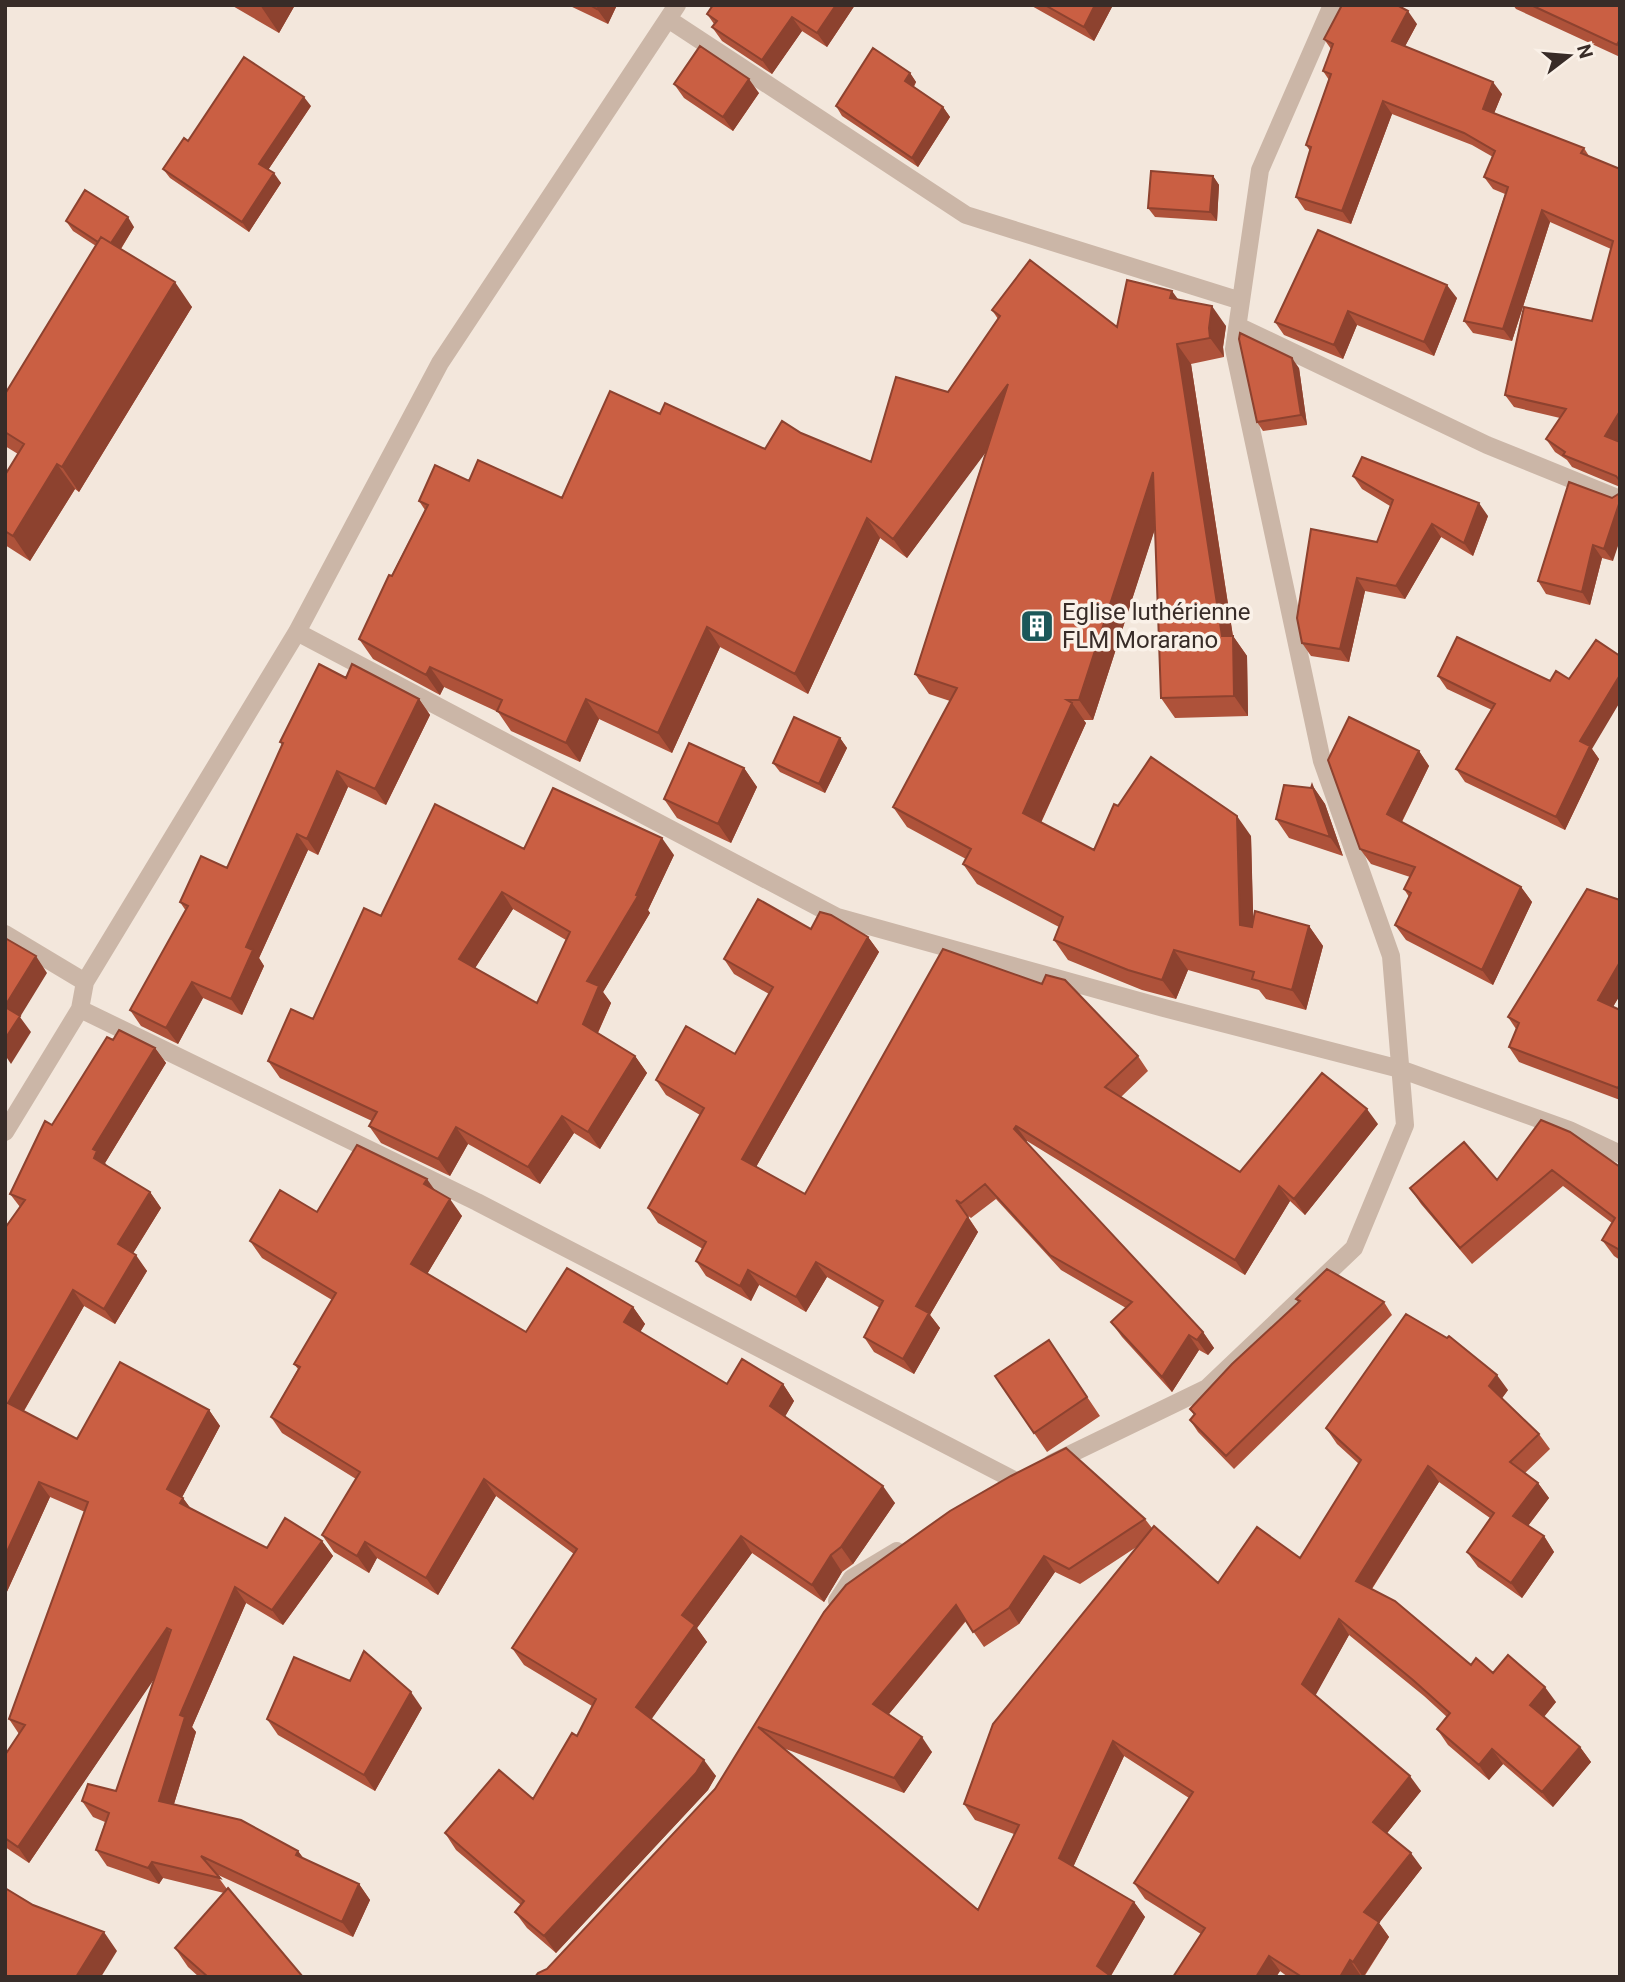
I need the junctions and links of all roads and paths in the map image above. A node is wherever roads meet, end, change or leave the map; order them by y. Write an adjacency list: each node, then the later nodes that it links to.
1 (1332, 5): 3 (street)
2 (673, 12): 3 (street); 6 (street)
3 (1241, 301): 4 (street)
4 (1238, 326): 5 (street); 10 (street)
5 (1620, 499)
6 (297, 632): 8 (street); 10 (street)
7 (5, 934): 8 (street)
8 (85, 982): 9 (street)
9 (80, 1009): 11 (street); 13 (street)
10 (1400, 1069): 12 (street); 13 (street)
11 (5, 1132)
12 (1620, 1154)
13 (1028, 1475): 14 (street)
14 (993, 1494)
15 (911, 1543): 16 (street)
16 (831, 1612)

